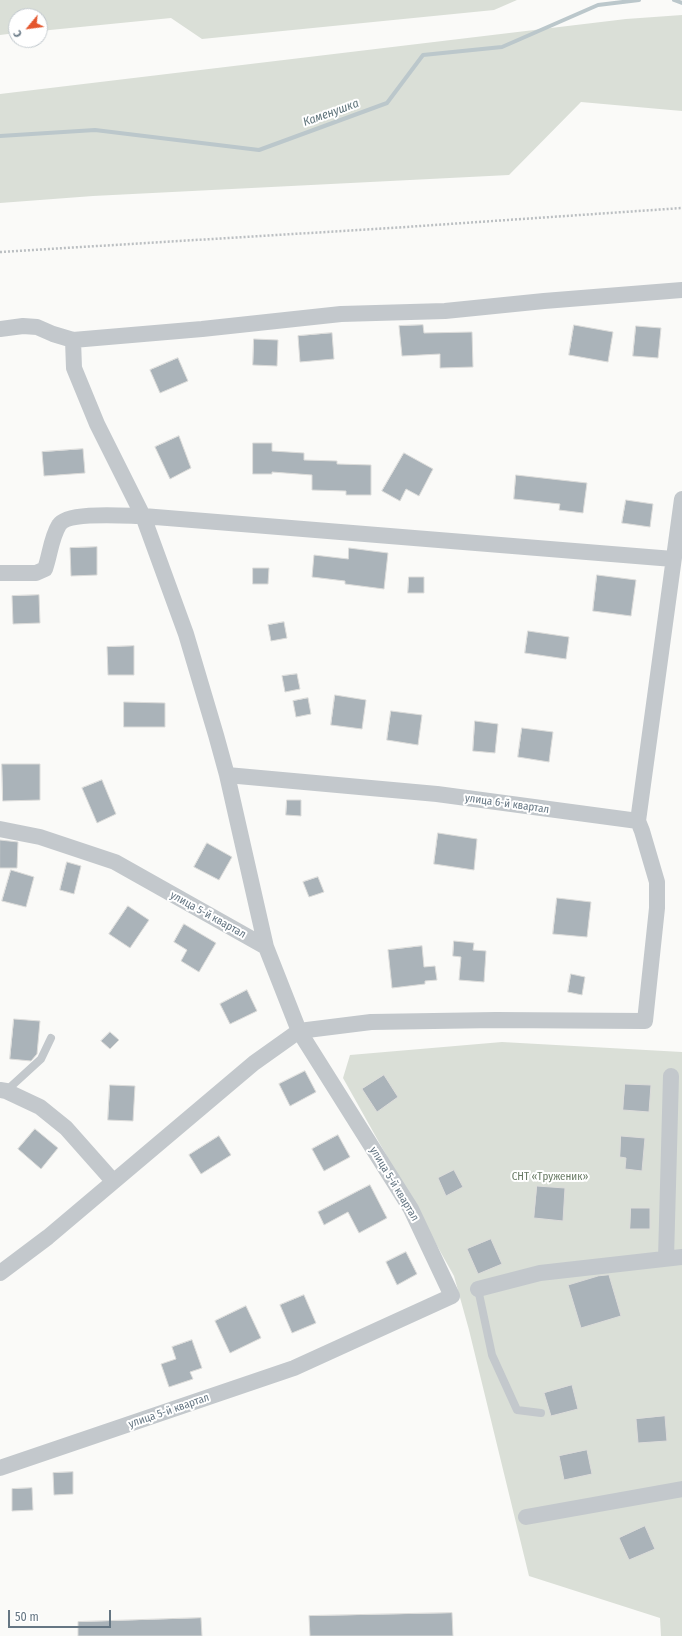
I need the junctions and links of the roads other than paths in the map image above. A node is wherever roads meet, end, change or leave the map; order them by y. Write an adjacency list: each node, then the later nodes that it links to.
1 (682, 290): 3 (street)
2 (0, 329): 3 (street)
3 (73, 340): 5 (street)
4 (682, 498): 6 (street)
5 (143, 516): 6 (street); 7 (street); 8 (street)
6 (673, 559): 9 (street)
7 (0, 573)
8 (226, 775): 9 (street, улица 6-й квартал); 11 (street)
9 (638, 821): 12 (street)
10 (0, 830): 11 (street, улица 5-й квартал)
11 (266, 947): 12 (street, улица 5-й квартал)
12 (300, 1032): 16 (street); 22 (street, улица 5-й квартал)
13 (51, 1038): 15 (lane)
14 (671, 1076): 18 (street)
15 (3, 1091): 16 (street)
16 (113, 1180): 19 (street)
17 (682, 1257): 18 (street)
18 (666, 1258): 20 (street)
19 (0, 1274)
20 (478, 1289): 21 (lane)
21 (541, 1413)
22 (0, 1468)
23 (682, 1490): 24 (street)
24 (526, 1517)

